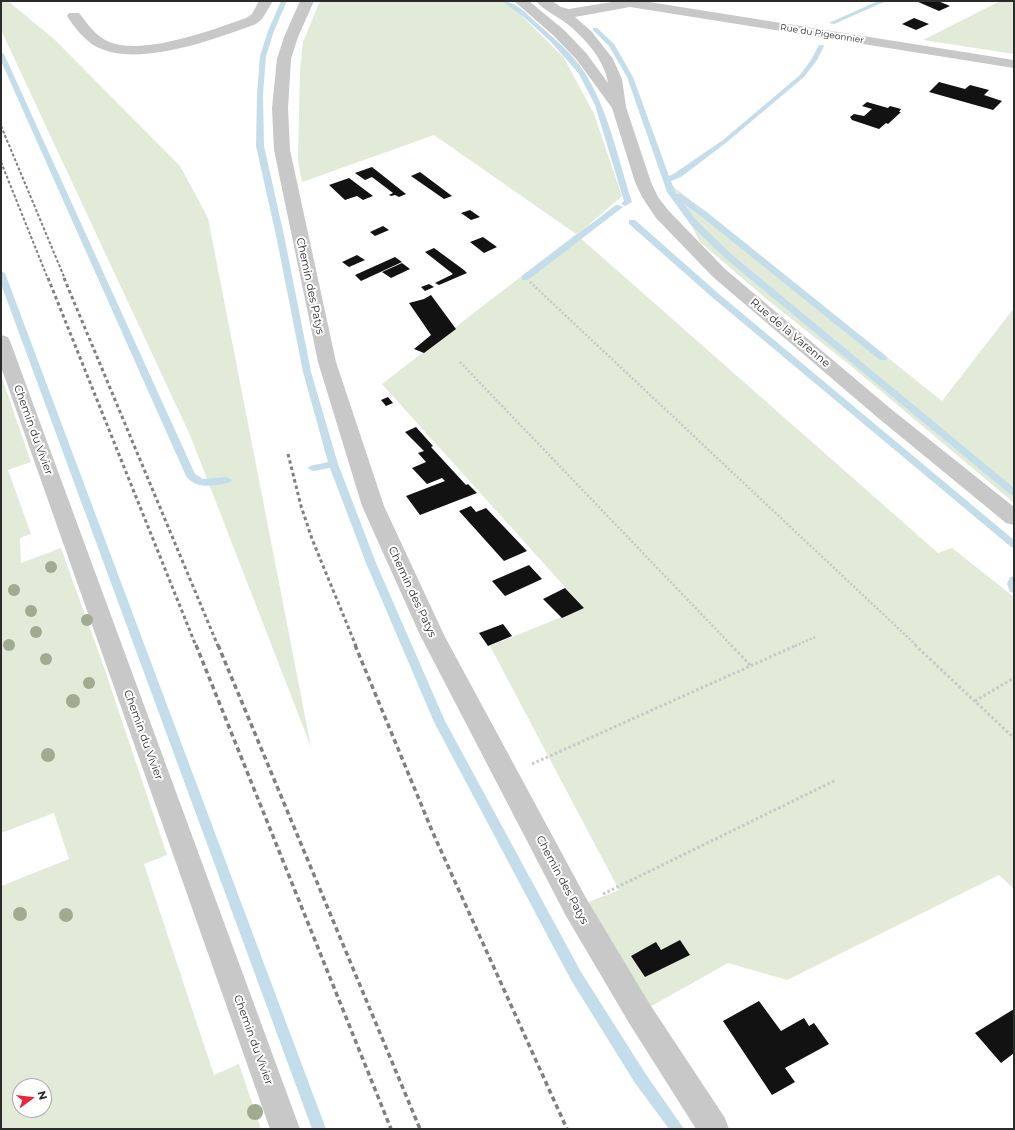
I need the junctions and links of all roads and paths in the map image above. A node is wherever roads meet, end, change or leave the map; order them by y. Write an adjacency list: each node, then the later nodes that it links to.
1 (266, 1): 8 (street)
2 (307, 1): 20 (street, Chemin des Patys)
3 (521, 1): 6 (street, Rue de la Varenne)
4 (580, 1): 7 (street)
5 (627, 2): 7 (street, Rue du Pigeonnier); 9 (street, Rue du Pigeonnier)
6 (540, 8): 7 (street, Rue de la Varenne); 10 (street, Rue de la Varenne)
7 (556, 10): 10 (street, Rue de la Varenne)
8 (74, 16)
9 (1014, 64)
10 (619, 107): 14 (street, Rue de la Varenne)
11 (530, 282): 18 (path)
12 (1, 341): 23 (street, Chemin du Vivier)
13 (460, 362): 16 (path)
14 (1014, 518)
15 (815, 637): 16 (path)
16 (751, 666): 20 (path)
17 (1014, 678): 18 (path)
18 (975, 701): 19 (path)
19 (1014, 738)
20 (506, 775): 22 (street, Chemin des Patys)
21 (836, 780): 22 (path)
22 (576, 907): 24 (street, Chemin des Patys)
23 (285, 1129)
24 (714, 1129)

